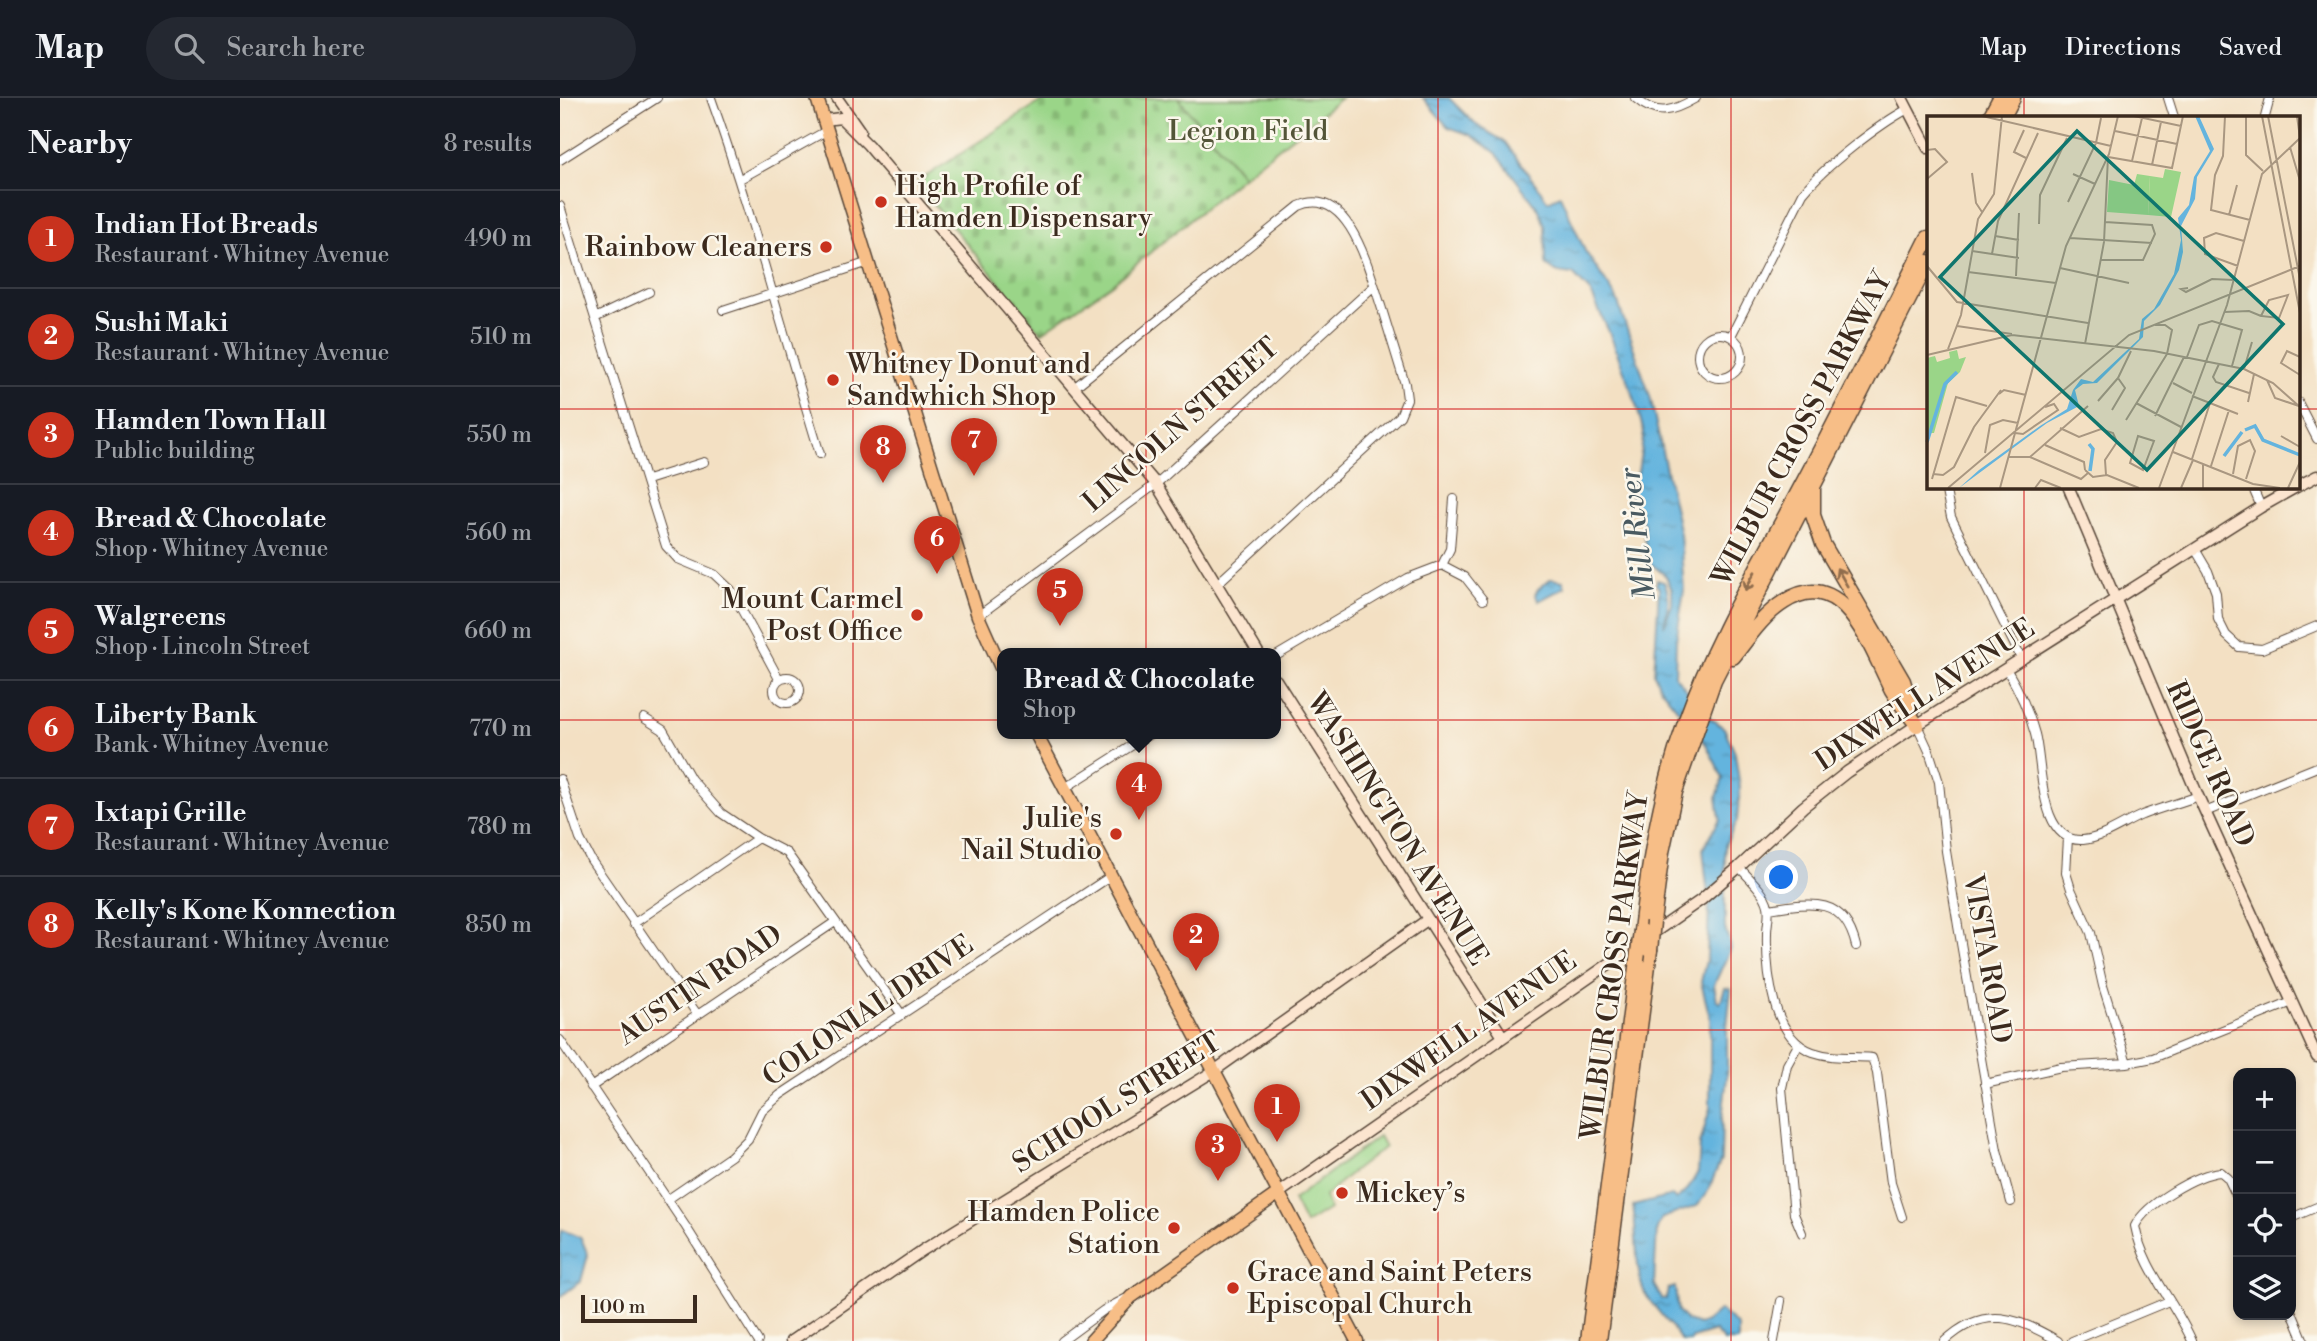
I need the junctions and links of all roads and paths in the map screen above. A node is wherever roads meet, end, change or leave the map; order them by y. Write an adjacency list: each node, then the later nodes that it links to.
1 (657, 98): 20 (street)
2 (711, 98): 21 (street)
3 (817, 98): 17 (main road)
4 (837, 98): 18 (main road)
5 (1635, 98): 6 (street)
6 (1696, 98)
7 (1902, 98): 12 (main road)
8 (2000, 98): 13 (highway)
9 (2013, 98): 14 (highway)
10 (2168, 98): 15 (street)
11 (2270, 98): 16 (street)
12 (1908, 109): 19 (main road); 31 (street)
13 (1991, 116)
14 (2004, 116)
15 (2174, 116)
16 (2265, 116)
17 (825, 125): 18 (main road); 21 (street); 24 (main road)
18 (868, 145): 32 (main road)
19 (1927, 146)
20 (560, 160)
21 (740, 179): 28 (street)
22 (560, 206): 30 (street)
23 (1927, 240): 63 (highway, WILBUR CROSS PARKWAY, one-way to 63)
24 (869, 262): 28 (street); 53 (main road)
25 (1927, 264): 40 (highway, WILBUR CROSS PARKWAY)
26 (1374, 286): 32 (street); 39 (street, LINCOLN STREET); 50 (street)
27 (649, 292): 30 (street)
28 (771, 294): 29 (street); 35 (street)
29 (723, 310)
30 (597, 317): 38 (street)
31 (1731, 336): 31 (street)
32 (1074, 387): 39 (main road)
33 (2300, 405): 34 (street)
34 (2317, 439)
35 (820, 454)
36 (704, 462): 38 (street)
37 (2317, 476): 41 (main road, DIXWELL AVENUE)
38 (647, 480): 60 (street)
39 (1156, 484): 50 (main road); 53 (street, LINCOLN STREET)
40 (1814, 484): 61 (highway, WILBUR CROSS PARKWAY); 65 (highway, one-way to 40)
41 (2300, 485)
42 (1945, 488): 58 (street)
43 (2069, 488): 52 (main road, RIDGE ROAD)
44 (2253, 488): 47 (street)
45 (2294, 488): 47 (main road, DIXWELL AVENUE)
46 (1454, 499): 49 (street)
47 (2261, 507): 48 (main road, DIXWELL AVENUE)
48 (2195, 549): 52 (main road, DIXWELL AVENUE); 54 (street)
49 (1442, 565): 51 (street); 56 (street)
50 (1217, 584): 55 (main road)
51 (1483, 600)
52 (2115, 600): 58 (main road, DIXWELL AVENUE); 72 (main road, RIDGE ROAD)
53 (978, 616): 57 (main road)
54 (2317, 626)
55 (1255, 648)
56 (1281, 653)
57 (997, 657)
58 (2022, 660): 59 (main road, DIXWELL AVENUE)
59 (2007, 670): 65 (main road, DIXWELL AVENUE); 75 (street)
60 (779, 679)
61 (1714, 680): 63 (highway, WILBUR CROSS PARKWAY); 65 (highway)
62 (1281, 688): 79 (main road, WASHINGTON AVENUE)
63 (1700, 701): 82 (highway, WILBUR CROSS PARKWAY)
64 (644, 718): 74 (street)
65 (1917, 725): 76 (main road, DIXWELL AVENUE); 93 (street, VISTA ROAD)
66 (1039, 739): 70 (main road)
67 (1142, 739): 70 (street)
68 (2317, 767): 73 (street)
69 (560, 779): 71 (street)
70 (1065, 788): 77 (main road)
71 (561, 789): 81 (street)
72 (2198, 796): 73 (main road, RIDGE ROAD); 75 (street)
73 (2205, 812): 84 (main road, RIDGE ROAD)
74 (758, 838): 80 (street); 81 (street)
75 (2068, 838): 91 (street)
76 (1739, 867): 78 (street); 87 (main road, DIXWELL AVENUE)
77 (1111, 876): 86 (street, COLONIAL DRIVE); 92 (main road)
78 (1769, 909): 83 (street); 89 (street)
79 (1427, 920): 87 (main road, WASHINGTON AVENUE); 92 (main road, SCHOOL STREET)
80 (835, 922): 85 (street, AUSTIN ROAD); 86 (street)
81 (633, 924): 85 (street)
82 (1647, 927): 107 (highway, WILBUR CROSS PARKWAY, bridge); 115 (highway, WILBUR CROSS PARKWAY, bridge)
83 (1856, 946)
84 (2292, 1002): 90 (main road, RIDGE ROAD); 91 (street)
85 (697, 1014): 94 (street, AUSTIN ROAD)
86 (902, 1015): 97 (street, COLONIAL DRIVE)
87 (1503, 1037): 95 (main road, DIXWELL AVENUE)
88 (560, 1040): 94 (street)
89 (1798, 1045): 101 (street); 102 (street)
90 (2317, 1057)
91 (2127, 1063): 93 (street)
92 (1214, 1071): 95 (main road); 109 (main road, SCHOOL STREET)
93 (1986, 1084): 98 (street, VISTA ROAD)
94 (591, 1087): 97 (street)
95 (1279, 1193): 103 (main road, DIXWELL AVENUE); 112 (main road)
96 (2236, 1194): 105 (street)
97 (667, 1200): 108 (street)
98 (2011, 1202)
99 (2317, 1207): 100 (street)
100 (2296, 1216)
101 (1902, 1217)
102 (1802, 1233)
103 (1131, 1297): 110 (street); 111 (main road, DIXWELL AVENUE)
104 (1781, 1301): 116 (street)
105 (2169, 1301): 119 (street); 120 (street)
106 (2295, 1320): 121 (street)
107 (1590, 1325): 113 (highway); 114 (highway, WILBUR CROSS PARKWAY)
108 (758, 1341)
109 (791, 1341)
110 (1062, 1341)
111 (1091, 1341)
112 (1357, 1341)
113 (1583, 1341)
114 (1588, 1341)
115 (1600, 1341)
116 (1774, 1341)
117 (1945, 1341): 118 (street)
118 (2059, 1341)
119 (2072, 1341)
120 (2192, 1341)
121 (2304, 1341)

